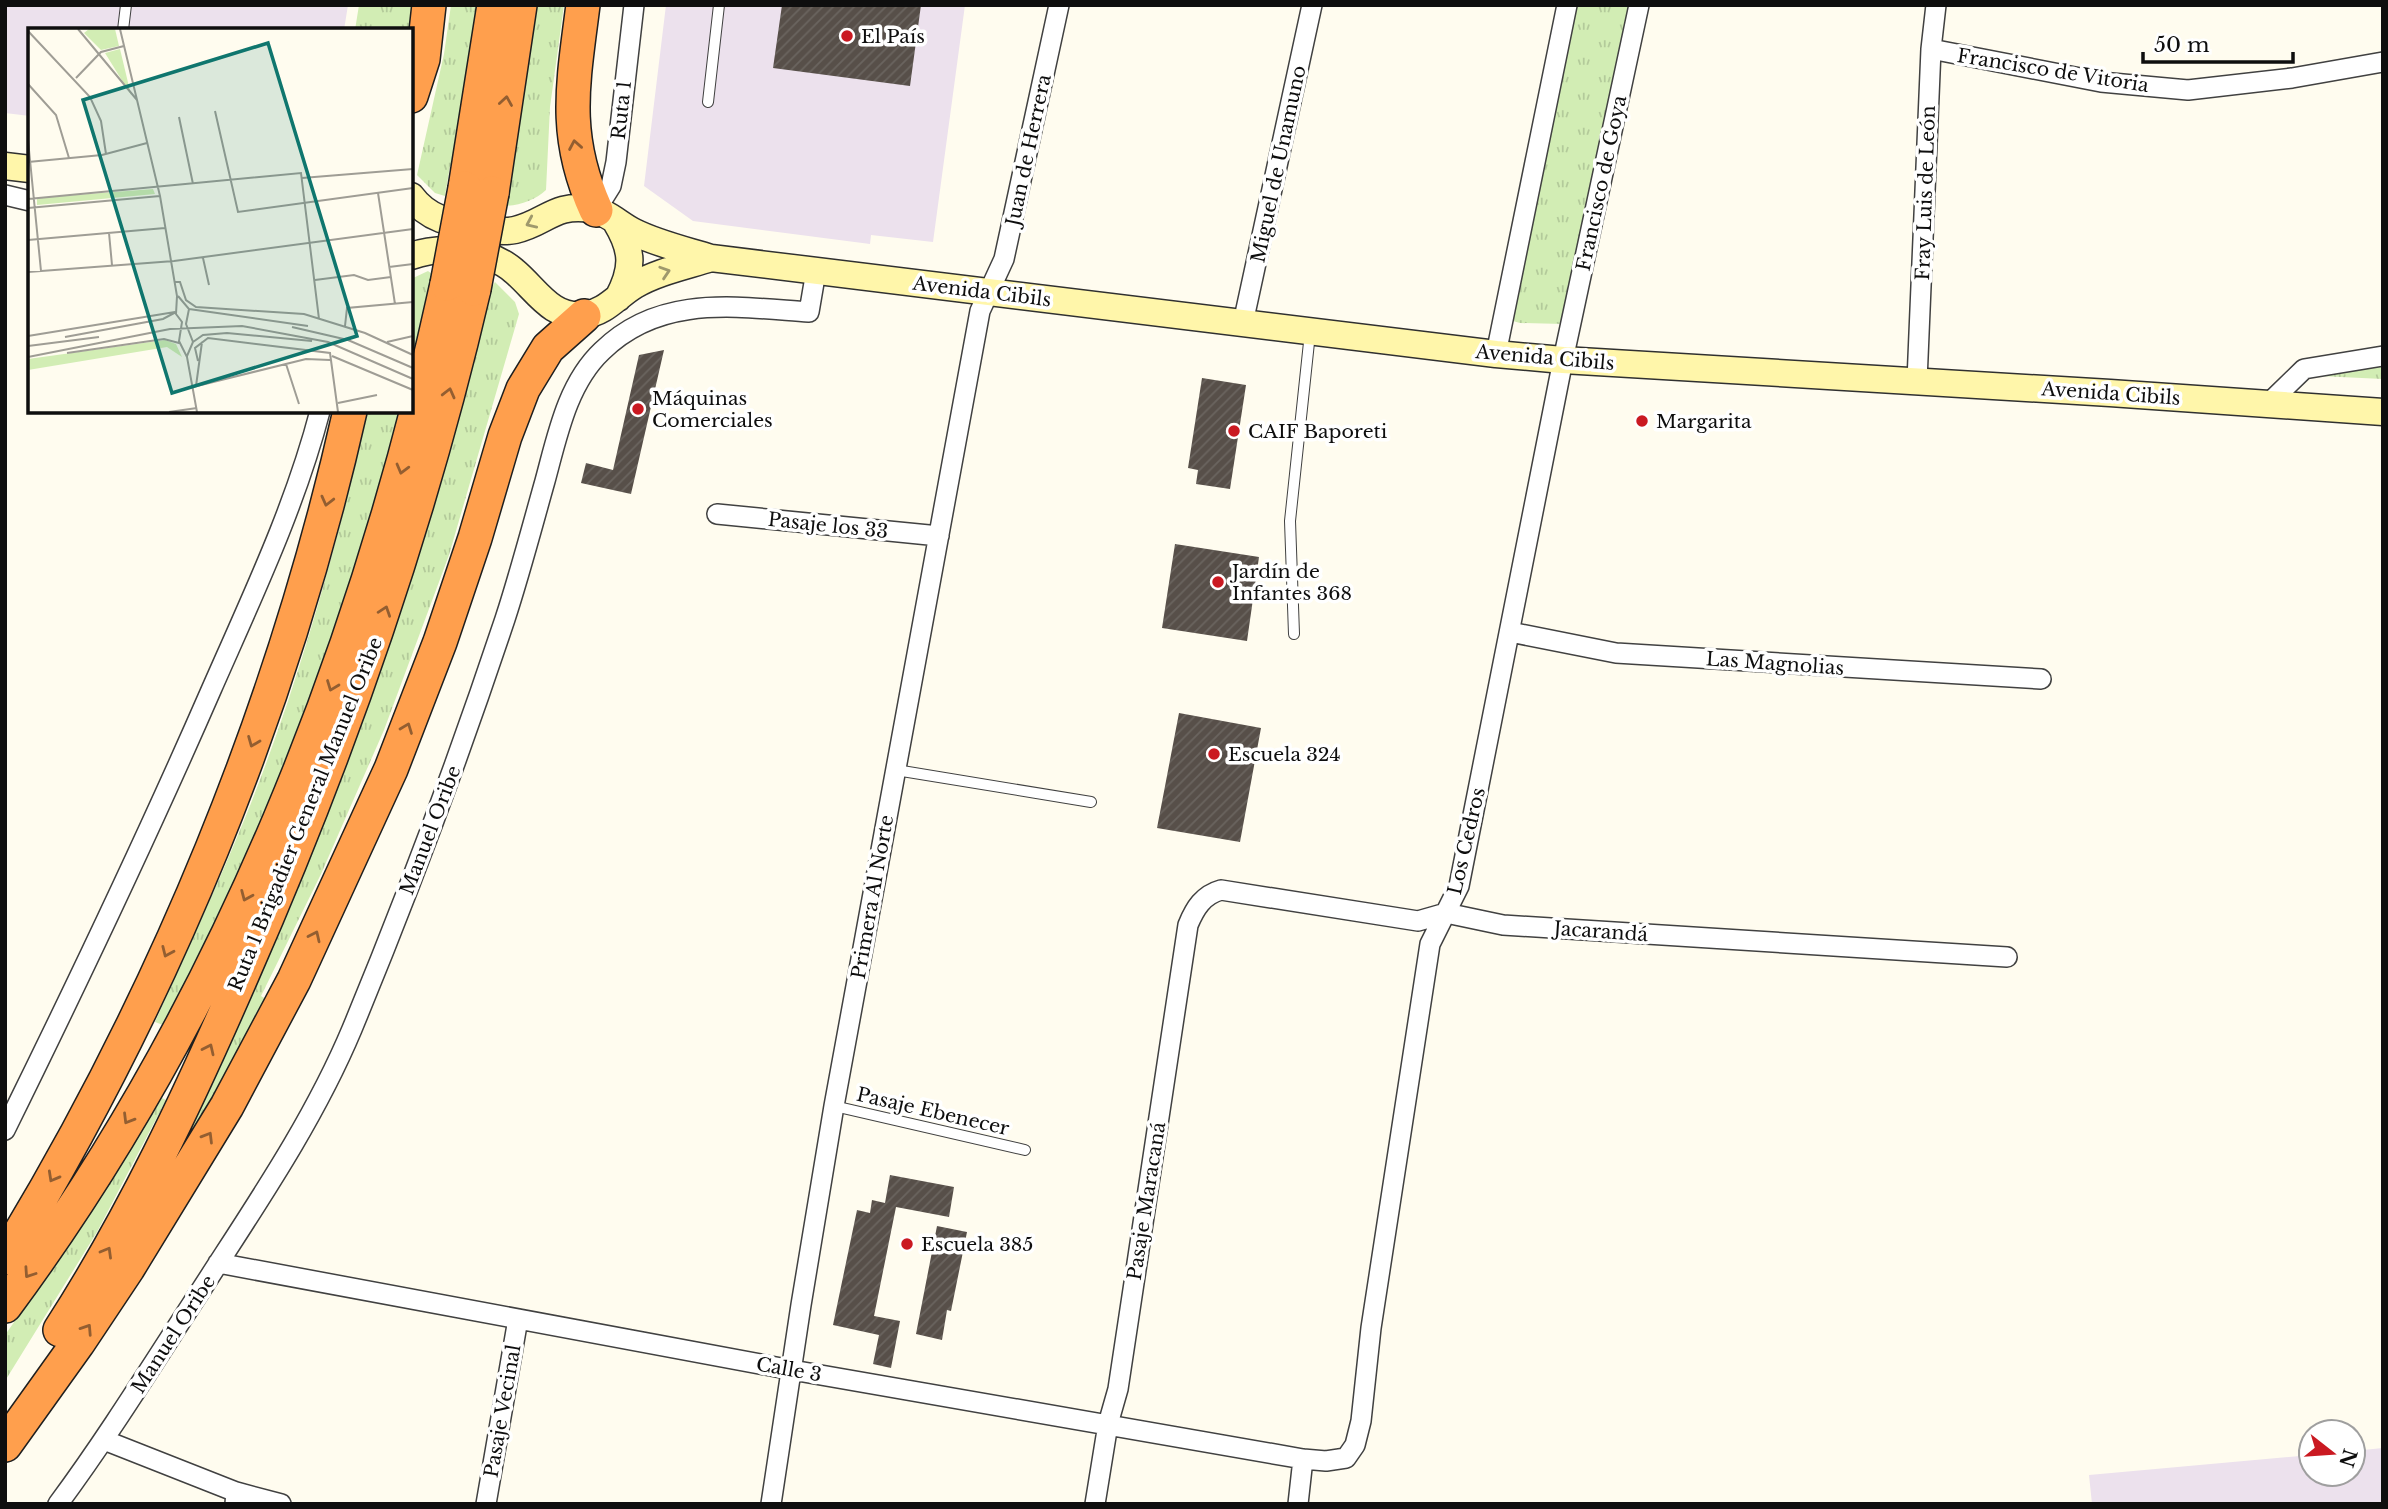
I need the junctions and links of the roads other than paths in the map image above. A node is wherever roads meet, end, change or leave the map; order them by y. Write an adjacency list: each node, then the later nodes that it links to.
1 (126, 5): 13 (lane)
2 (429, 5): 16 (highway)
3 (494, 5): 20 (highway, Ruta 1 Brigadier General Manuel Oribe)
4 (520, 5): 20 (highway, Ruta 1 Brigadier General Manuel Oribe, one-way to 4)
5 (583, 5): 24 (highway, one-way to 5)
6 (634, 5): 24 (street, Ruta 1)
7 (719, 5): 17 (lane)
8 (1059, 5): 29 (street, Juan de Herrera)
9 (1312, 5): 32 (street, Miguel de Unamuno)
10 (1567, 5): 34 (street)
11 (1639, 5): 36 (street, Francisco de Goya)
12 (1936, 5): 14 (street, Fray Luis de León)
13 (122, 28)
14 (1931, 49): 15 (street, Francisco de Vitoria); 37 (street, Fray Luis de León)
15 (2383, 62)
16 (413, 90)
17 (708, 102)
18 (5, 166): 19 (street)
19 (28, 169)
20 (479, 191): 28 (highway, Ruta 1 Brigadier General Manuel Oribe, bridge)
21 (5, 195): 23 (street)
22 (413, 198): 24 (street, Avenida Cibils, one-way to 22)
23 (28, 201)
24 (606, 216): 26 (street, Avenida Cibils); 30 (street)
25 (413, 255): 31 (street)
26 (711, 258): 27 (street, Avenida Cibils); 30 (street, Avenida Cibils, one-way to 26)
27 (816, 271): 29 (street, Avenida Cibils); 56 (street, Manuel Oribe)
28 (460, 286): 57 (highway, Ruta 1 Brigadier General Manuel Oribe, one-way to 57); 60 (highway, Ruta 1 Brigadier General Manuel Oribe, one-way to 28)
29 (989, 293): 32 (street, Avenida Cibils); 43 (street, Primera Al Norte)
30 (618, 298): 31 (street, Avenida Cibils)
31 (584, 316): 63 (highway, one-way to 31)
32 (1243, 323): 33 (street, Avenida Cibils)
33 (1310, 332): 34 (street, Avenida Cibils); 45 (lane)
34 (1496, 354): 36 (street, Avenida Cibils)
35 (2383, 356): 38 (street)
36 (1563, 360): 37 (street, Avenida Cibils); 44 (street, Los Cedros)
37 (1917, 381): 38 (street, Avenida Cibils)
38 (2268, 404): 39 (street, Avenida Cibils)
39 (2383, 412)
40 (319, 413): 53 (street)
41 (349, 413): 55 (highway, one-way to 55)
42 (717, 514): 43 (street, Pasaje los 33)
43 (939, 536): 47 (street, Primera Al Norte)
44 (1510, 632): 46 (street, Las Magnolias); 50 (street, Los Cedros)
45 (1294, 634)
46 (2041, 679)
47 (895, 770): 48 (lane); 52 (street, Primera Al Norte)
48 (1091, 802)
49 (1202, 900): 50 (street, Jacarandá); 61 (street, Pasaje Maracaná)
50 (1446, 913): 51 (street, Jacarandá); 64 (street, Los Cedros)
51 (2007, 957)
52 (834, 1106): 54 (lane, Pasaje Ebenecer); 59 (street, Primera Al Norte)
53 (5, 1130)
54 (1025, 1150)
55 (5, 1258)
56 (218, 1263): 58 (street, Calle 3); 62 (street, Manuel Oribe)
57 (5, 1306)
58 (518, 1319): 59 (street, Calle 3); 69 (street, Pasaje Vecinal)
59 (792, 1370): 61 (street, Calle 3); 70 (street, Primera Al Norte)
60 (5, 1414)
61 (1108, 1424): 65 (street, Calle 3); 71 (street, Pasaje Maracaná)
62 (104, 1440): 66 (street); 67 (street, Manuel Oribe)
63 (5, 1445)
64 (1354, 1445): 65 (street, Calle 3)
65 (1303, 1460): 72 (street)
66 (235, 1498): 68 (street)
67 (58, 1504)
68 (281, 1504)
69 (486, 1504)
70 (771, 1504)
71 (1095, 1504)
72 (1298, 1504)

